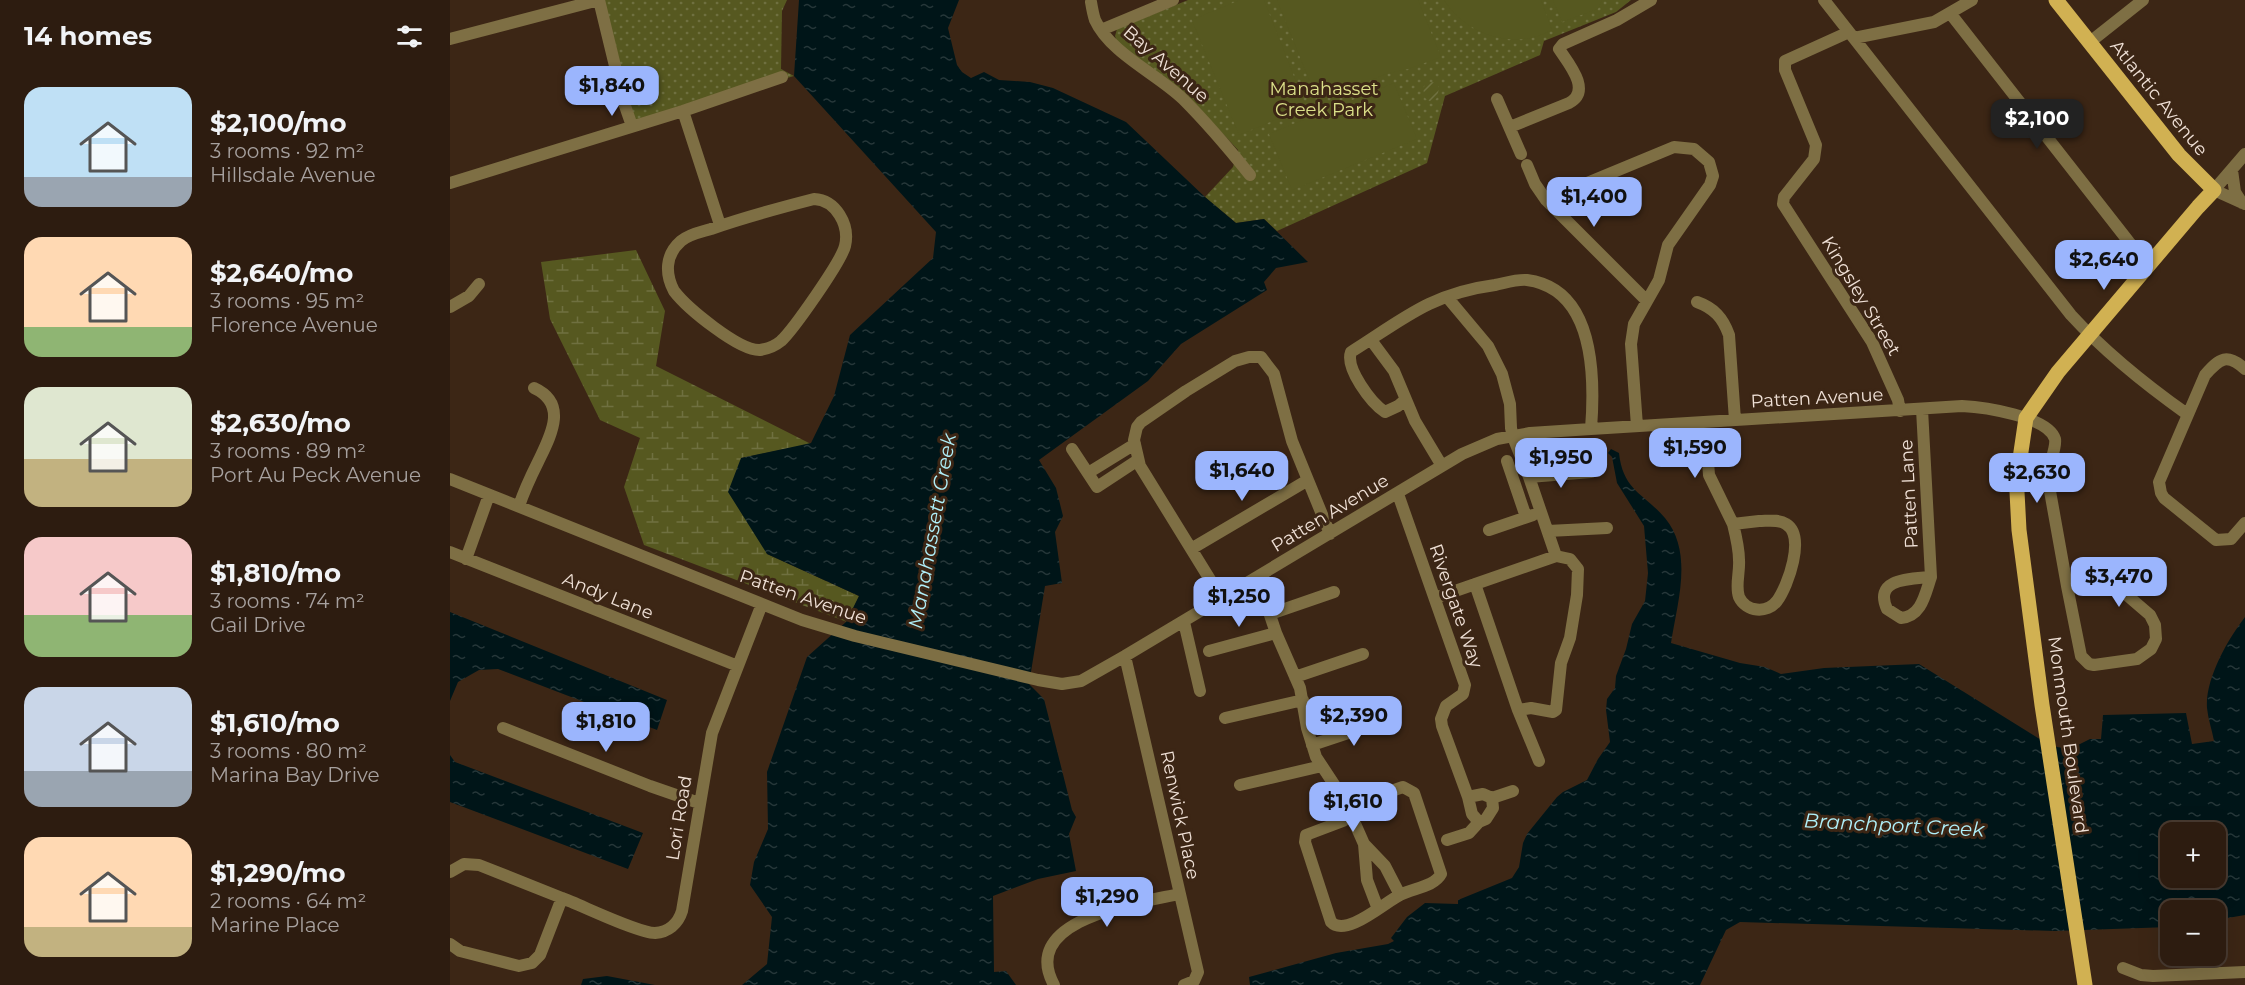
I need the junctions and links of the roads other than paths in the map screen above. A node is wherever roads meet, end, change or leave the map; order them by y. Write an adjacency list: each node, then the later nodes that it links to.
1 (599, 0): 12 (street); 17 (street)
2 (1173, 0): 10 (street)
3 (1651, 0): 18 (street)
4 (1824, 0): 11 (street)
5 (1972, 0): 9 (street)
6 (2056, 0): 13 (main road, Atlantic Avenue)
7 (2143, 0): 13 (street)
8 (1091, 2): 10 (street, Bay Avenue)
9 (1950, 13): 11 (street); 27 (street)
10 (1101, 30): 21 (street, Bay Avenue)
11 (1851, 35): 33 (street); 39 (street, Kingsley Street)
12 (450, 39)
13 (2090, 42): 23 (main road, Atlantic Avenue)
14 (782, 77): 16 (street)
15 (1497, 99): 18 (street)
16 (683, 111): 17 (street); 26 (street)
17 (632, 126): 22 (street)
18 (1510, 127): 24 (street)
19 (2245, 153): 20 (street)
20 (2232, 170): 23 (street); 25 (street)
21 (1250, 175)
22 (450, 183)
23 (2214, 190): 25 (street, Atlantic Avenue); 27 (main road)
24 (1546, 200): 30 (street); 30 (street)
25 (2243, 204)
26 (720, 225): 26 (street)
27 (2149, 266): 33 (main road)
28 (479, 284): 32 (street)
29 (1447, 297): 34 (street); 45 (street); 46 (street)
30 (1647, 301): 44 (street)
31 (1697, 302): 42 (street)
32 (450, 307)
33 (2090, 336): 40 (street); 41 (main road)
34 (1371, 340): 37 (street); 37 (street)
35 (2245, 369): 40 (street)
36 (534, 388): 59 (street)
37 (1405, 400): 51 (street)
38 (1922, 409): 39 (street, Patten Avenue); 41 (street, Patten Avenue); 72 (street, Patten Lane)
39 (1900, 411): 42 (street, Patten Avenue)
40 (2187, 414): 63 (street)
41 (2026, 418): 75 (street, Patten Avenue); 114 (main road, Monmouth Boulevard)
42 (1735, 420): 43 (street, Patten Avenue)
43 (1706, 422): 44 (street, Patten Avenue); 62 (street)
44 (1637, 426): 45 (street, Patten Avenue)
45 (1591, 429): 46 (street, Patten Avenue)
46 (1513, 436): 51 (street, Patten Avenue); 54 (street)
47 (1135, 444): 49 (street); 53 (street); 56 (street)
48 (1072, 449): 53 (street)
49 (1138, 460): 53 (street); 68 (street)
50 (1507, 461): 61 (street)
51 (1442, 466): 57 (street, Patten Avenue)
52 (1591, 472): 54 (street)
53 (1088, 473)
54 (1529, 477): 60 (street)
55 (450, 479): 58 (street, Patten Avenue)
56 (1308, 480): 67 (street); 68 (street)
57 (1398, 494): 67 (street, Patten Avenue); 77 (street, Rivergate Way)
58 (489, 495): 59 (street, Patten Avenue); 71 (street)
59 (519, 506): 79 (street, Patten Avenue)
60 (1541, 512): 61 (street); 66 (street)
61 (1526, 517): 65 (street)
62 (1733, 524): 62 (street)
63 (2245, 524)
64 (1607, 528): 66 (street)
65 (1489, 530)
66 (1548, 531): 70 (street)
67 (1330, 534): 73 (street, Patten Avenue)
68 (1191, 549): 78 (street)
69 (450, 552): 71 (street, Andy Lane)
70 (1556, 556): 74 (street); 90 (street)
71 (466, 559): 86 (street, Andy Lane)
72 (1931, 577)
73 (1253, 580): 78 (street, Patten Avenue); 80 (street)
74 (1474, 584): 77 (street); 90 (street)
75 (2067, 586): 75 (street)
76 (1334, 592): 80 (street)
77 (1435, 598): 99 (street, Rivergate Way)
78 (1222, 599): 81 (street, Patten Avenue)
79 (762, 604): 85 (street, Patten Avenue); 86 (street, Lori Road)
80 (1270, 614): 82 (street)
81 (1184, 622): 85 (street, Patten Avenue); 88 (street)
82 (1276, 633): 83 (street); 87 (street)
83 (1209, 651)
84 (1363, 654): 87 (street)
85 (1125, 656): 107 (street, Renwick Place)
86 (738, 666): 101 (street, Lori Road)
87 (1295, 677): 89 (street)
88 (1200, 691)
89 (1303, 700): 91 (street); 94 (street)
90 (1518, 710): 95 (street)
91 (1225, 718)
92 (1387, 720): 94 (street)
93 (503, 728): 101 (street)
94 (1312, 745): 96 (street)
95 (1539, 761)
96 (1322, 766): 97 (street); 102 (street)
97 (1240, 785)
98 (1513, 791): 100 (street)
99 (1468, 797): 100 (street); 103 (street, Rivergate Way)
100 (1492, 798): 103 (street)
101 (699, 803): 109 (street, Lori Road)
102 (1351, 813): 105 (street); 108 (street); 110 (street)
103 (1479, 822): 104 (street)
104 (1447, 840)
105 (1364, 844): 108 (street); 110 (street)
106 (450, 872): 109 (street, Lori Road)
107 (1179, 894): 115 (street, Renwick Place); 116 (street)
108 (1400, 895): 110 (street)
109 (562, 898): 111 (street)
110 (1378, 909)
111 (450, 944)
112 (2123, 968): 113 (street)
113 (2245, 972)
114 (2084, 978)
115 (1189, 983)
116 (1054, 985)

